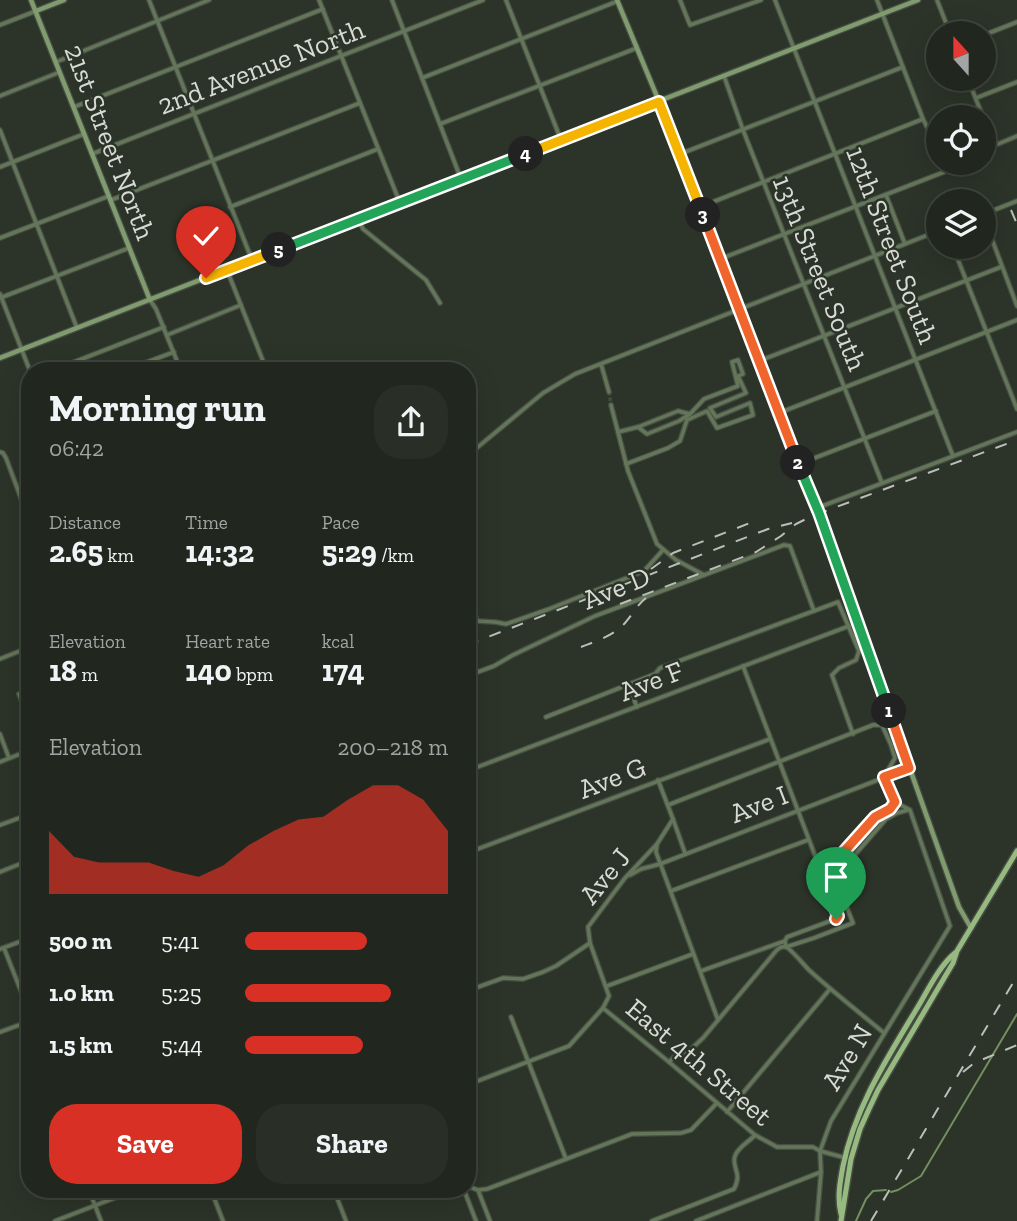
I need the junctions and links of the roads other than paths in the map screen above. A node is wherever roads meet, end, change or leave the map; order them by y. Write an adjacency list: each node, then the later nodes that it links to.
1 (31, 0): 17 (street, 21st Street North)
2 (64, 0): 17 (street)
3 (149, 0): 19 (street)
4 (209, 0): 19 (street)
5 (319, 0): 16 (street)
6 (392, 0): 23 (street)
7 (483, 0): 23 (street, 2nd Avenue North)
8 (506, 0): 25 (street)
9 (617, 0): 25 (street); 26 (street)
10 (680, 0): 11 (street)
11 (761, 0)
12 (775, 0): 27 (street, 12th Street South)
13 (877, 0): 18 (street)
14 (918, 0): 18 (street)
15 (937, 0): 20 (street)
16 (323, 9): 28 (street); 30 (street)
17 (36, 11): 22 (street); 29 (street, 21st Street North)
18 (882, 14): 27 (street); 31 (street)
19 (157, 20): 29 (street); 30 (street)
20 (945, 21)
21 (1017, 22): 24 (street)
22 (0, 25)
23 (404, 31): 28 (street, 2nd Avenue North); 34 (street)
24 (996, 31)
25 (521, 39): 34 (street); 36 (street)
26 (637, 48): 36 (street); 40 (street)
27 (794, 49): 33 (street); 41 (street, 12th Street South)
28 (341, 56): 42 (street); 45 (street, 2nd Avenue North)
29 (56, 62): 32 (street, 21st Street North)
30 (175, 66): 44 (street); 45 (street)
31 (903, 67): 41 (street); 46 (street)
32 (60, 72): 38 (street); 44 (street, 21st Street North)
33 (724, 76): 40 (street); 50 (street, 13th Street South)
34 (422, 78): 47 (street)
35 (1017, 82): 39 (street)
36 (539, 85): 47 (street); 53 (street)
37 (973, 91): 39 (street)
38 (0, 96)
39 (976, 98): 43 (street)
40 (659, 102): 53 (street); 58 (street)
41 (815, 102): 50 (street); 57 (street, 12th Street South)
42 (360, 103): 55 (street); 59 (street)
43 (978, 105)
44 (74, 107): 51 (street, 21st Street North)
45 (193, 113): 56 (street, 2nd Avenue North); 59 (street)
46 (923, 119): 48 (street); 57 (street)
47 (440, 124): 63 (street)
48 (926, 125)
49 (0, 130): 60 (street)
50 (743, 130): 58 (street); 64 (street, 13th Street South)
51 (84, 134): 56 (street, 21st Street North); 60 (street)
52 (1017, 136): 54 (street)
53 (561, 140): 63 (street)
54 (996, 142)
55 (378, 149): 68 (street); 70 (street)
56 (92, 154): 66 (street, 21st Street North)
57 (835, 154): 64 (street); 69 (street, 12th Street South)
58 (680, 155): 71 (street)
59 (212, 160): 66 (street); 70 (street)
60 (13, 162): 61 (street); 74 (street)
61 (0, 167)
62 (936, 175): 65 (street)
63 (461, 179): 68 (street)
64 (763, 182): 71 (street); 75 (street, 13th Street South)
65 (886, 195): 69 (street); 78 (street)
66 (109, 198): 74 (street); 79 (street, 21st Street North)
67 (1017, 201): 72 (street)
68 (400, 203): 73 (street)
69 (856, 206): 75 (street); 81 (street, 12th Street South)
70 (230, 207): 84 (street)
71 (700, 207): 82 (street)
72 (996, 211)
73 (358, 219): 84 (street); 92 (street)
74 (37, 224): 77 (street); 87 (street)
75 (784, 234): 82 (street); 89 (street, 13th Street South)
76 (926, 236): 78 (street)
77 (0, 238)
78 (905, 244): 81 (street)
79 (129, 248): 87 (street); 91 (street, 21st Street North)
80 (996, 252): 85 (street)
81 (876, 256): 89 (street); 95 (street, 12th Street South)
82 (720, 259): 96 (street)
83 (958, 259): 88 (street)
84 (252, 260): 86 (street)
85 (1001, 267): 88 (street); 94 (street)
86 (227, 270): 91 (street); 93 (street)
87 (57, 276): 90 (street); 99 (street)
88 (966, 280): 95 (street); 100 (street)
89 (804, 285): 96 (street); 102 (street, 13th Street South)
90 (0, 297): 103 (street)
91 (150, 300): 98 (street); 99 (street)
92 (440, 303)
93 (241, 305): 101 (street); 112 (street)
94 (1017, 306)
95 (895, 308): 102 (street); 106 (street, 12th Street South)
96 (739, 311): 107 (street); 113 (street)
97 (1017, 320): 100 (street)
98 (164, 327): 101 (street); 109 (street)
99 (77, 328): 103 (street)
100 (986, 332): 106 (street); 117 (street)
101 (167, 335): 104 (street)
102 (824, 335): 107 (street); 114 (street, 13th Street South)
103 (22, 350): 105 (street); 108 (street)
104 (174, 352): 110 (street); 111 (street)
105 (0, 358)
106 (916, 359): 114 (street); 118 (street, 12th Street South)
107 (759, 361): 119 (street)
108 (27, 362)
109 (74, 362)
110 (147, 362)
111 (178, 362)
112 (263, 362)
113 (601, 364): 115 (street); 125 (street)
114 (845, 387): 119 (street); 124 (street, 13th Street South)
115 (609, 393)
116 (611, 405): 122 (street)
117 (1017, 409)
118 (936, 411): 124 (street); 127 (street, 12th Street South)
119 (779, 413): 129 (street)
120 (690, 414): 121 (street); 121 (street); 128 (street)
121 (638, 427): 122 (street)
122 (618, 432): 128 (street)
123 (1017, 432): 127 (street)
124 (865, 438): 129 (street); 130 (street, 13th Street South)
125 (476, 449)
126 (0, 453): 131 (street)
127 (953, 456): 130 (street)
128 (626, 464): 133 (street)
129 (799, 464): 132 (street)
130 (883, 483): 132 (street)
131 (21, 498)
132 (817, 508): 156 (street)
133 (663, 550): 134 (street); 137 (street)
134 (704, 575): 135 (street, Ave D); 142 (street, Ave D)
135 (814, 611): 138 (street); 143 (street)
136 (476, 618): 137 (street)
137 (477, 621)
138 (849, 626): 141 (street, Ave F); 149 (street)
139 (21, 651): 140 (street)
140 (0, 659)
141 (743, 666): 146 (street, Ave F); 150 (street)
142 (476, 673)
143 (628, 685): 146 (street); 147 (street)
144 (19, 694): 145 (street)
145 (21, 699)
146 (636, 707): 155 (street, Ave F)
147 (547, 717)
148 (0, 734): 152 (street)
149 (853, 734): 154 (street); 157 (street)
150 (770, 739): 154 (street); 158 (street, Ave G)
151 (21, 753): 152 (street)
152 (9, 758): 153 (street)
153 (0, 762)
154 (779, 762): 160 (street); 161 (street)
155 (476, 768)
156 (909, 768): 157 (street, Ave I); 177 (street)
157 (884, 777): 159 (street); 161 (street, Ave I)
158 (658, 780): 160 (street); 168 (street, Ave G)
159 (895, 802): 162 (street); 174 (street)
160 (668, 805): 164 (street)
161 (797, 810): 166 (street); 170 (street, Ave I)
162 (910, 810): 181 (street); 194 (street, Ave N)
163 (21, 817): 165 (street)
164 (673, 819): 167 (street, Ave J); 170 (street)
165 (0, 825)
166 (808, 840): 174 (street); 176 (street)
167 (657, 844): 172 (street); 175 (street, Ave J)
168 (476, 850)
169 (1017, 851): 177 (main road)
170 (685, 853): 172 (street, Ave I)
171 (21, 864): 173 (street)
172 (660, 864): 175 (street, Ave I); 176 (street)
173 (0, 872)
174 (822, 876): 179 (street)
175 (625, 878): 180 (street, Ave J)
176 (671, 891): 183 (street)
177 (971, 929): 202 (main road)
178 (21, 941): 182 (street)
179 (785, 941): 181 (street); 184 (street)
180 (590, 943): 185 (street, Ave J); 186 (street)
181 (786, 947): 187 (street); 191 (street)
182 (2, 948): 188 (street)
183 (693, 954): 184 (street); 185 (street)
184 (701, 971): 191 (street)
185 (607, 986): 189 (street)
186 (476, 988)
187 (830, 989): 194 (street); 199 (street)
188 (21, 993)
189 (603, 1008): 195 (street); 196 (street, East 4th Street)
190 (511, 1017): 195 (street)
191 (718, 1020): 196 (street)
192 (21, 1024): 193 (street)
193 (0, 1032)
194 (884, 1033): 201 (street, Ave N)
195 (528, 1062): 197 (street); 203 (street)
196 (669, 1062): 198 (street, East 4th Street)
197 (476, 1082)
198 (716, 1103): 199 (street, East 4th Street); 203 (street)
199 (727, 1112): 200 (street, East 4th Street)
200 (755, 1135): 201 (street, East 4th Street); 219 (street)
201 (820, 1151): 202 (street, East 4th Street); 204 (street, Ave N)
202 (848, 1158): 212 (main road)
203 (566, 1159): 205 (street)
204 (821, 1172): 220 (street); 221 (street, Ave N)
205 (478, 1190): 218 (street)
206 (92, 1198): 211 (street)
207 (115, 1198): 211 (street)
208 (214, 1198): 215 (street)
209 (337, 1198): 216 (street)
210 (469, 1198): 217 (street)
211 (95, 1206): 213 (street); 214 (street)
212 (841, 1218)
213 (55, 1221)
214 (100, 1221)
215 (223, 1221)
216 (346, 1221)
217 (476, 1221)
218 (490, 1221)
219 (652, 1221)
220 (696, 1221)
221 (817, 1221)

